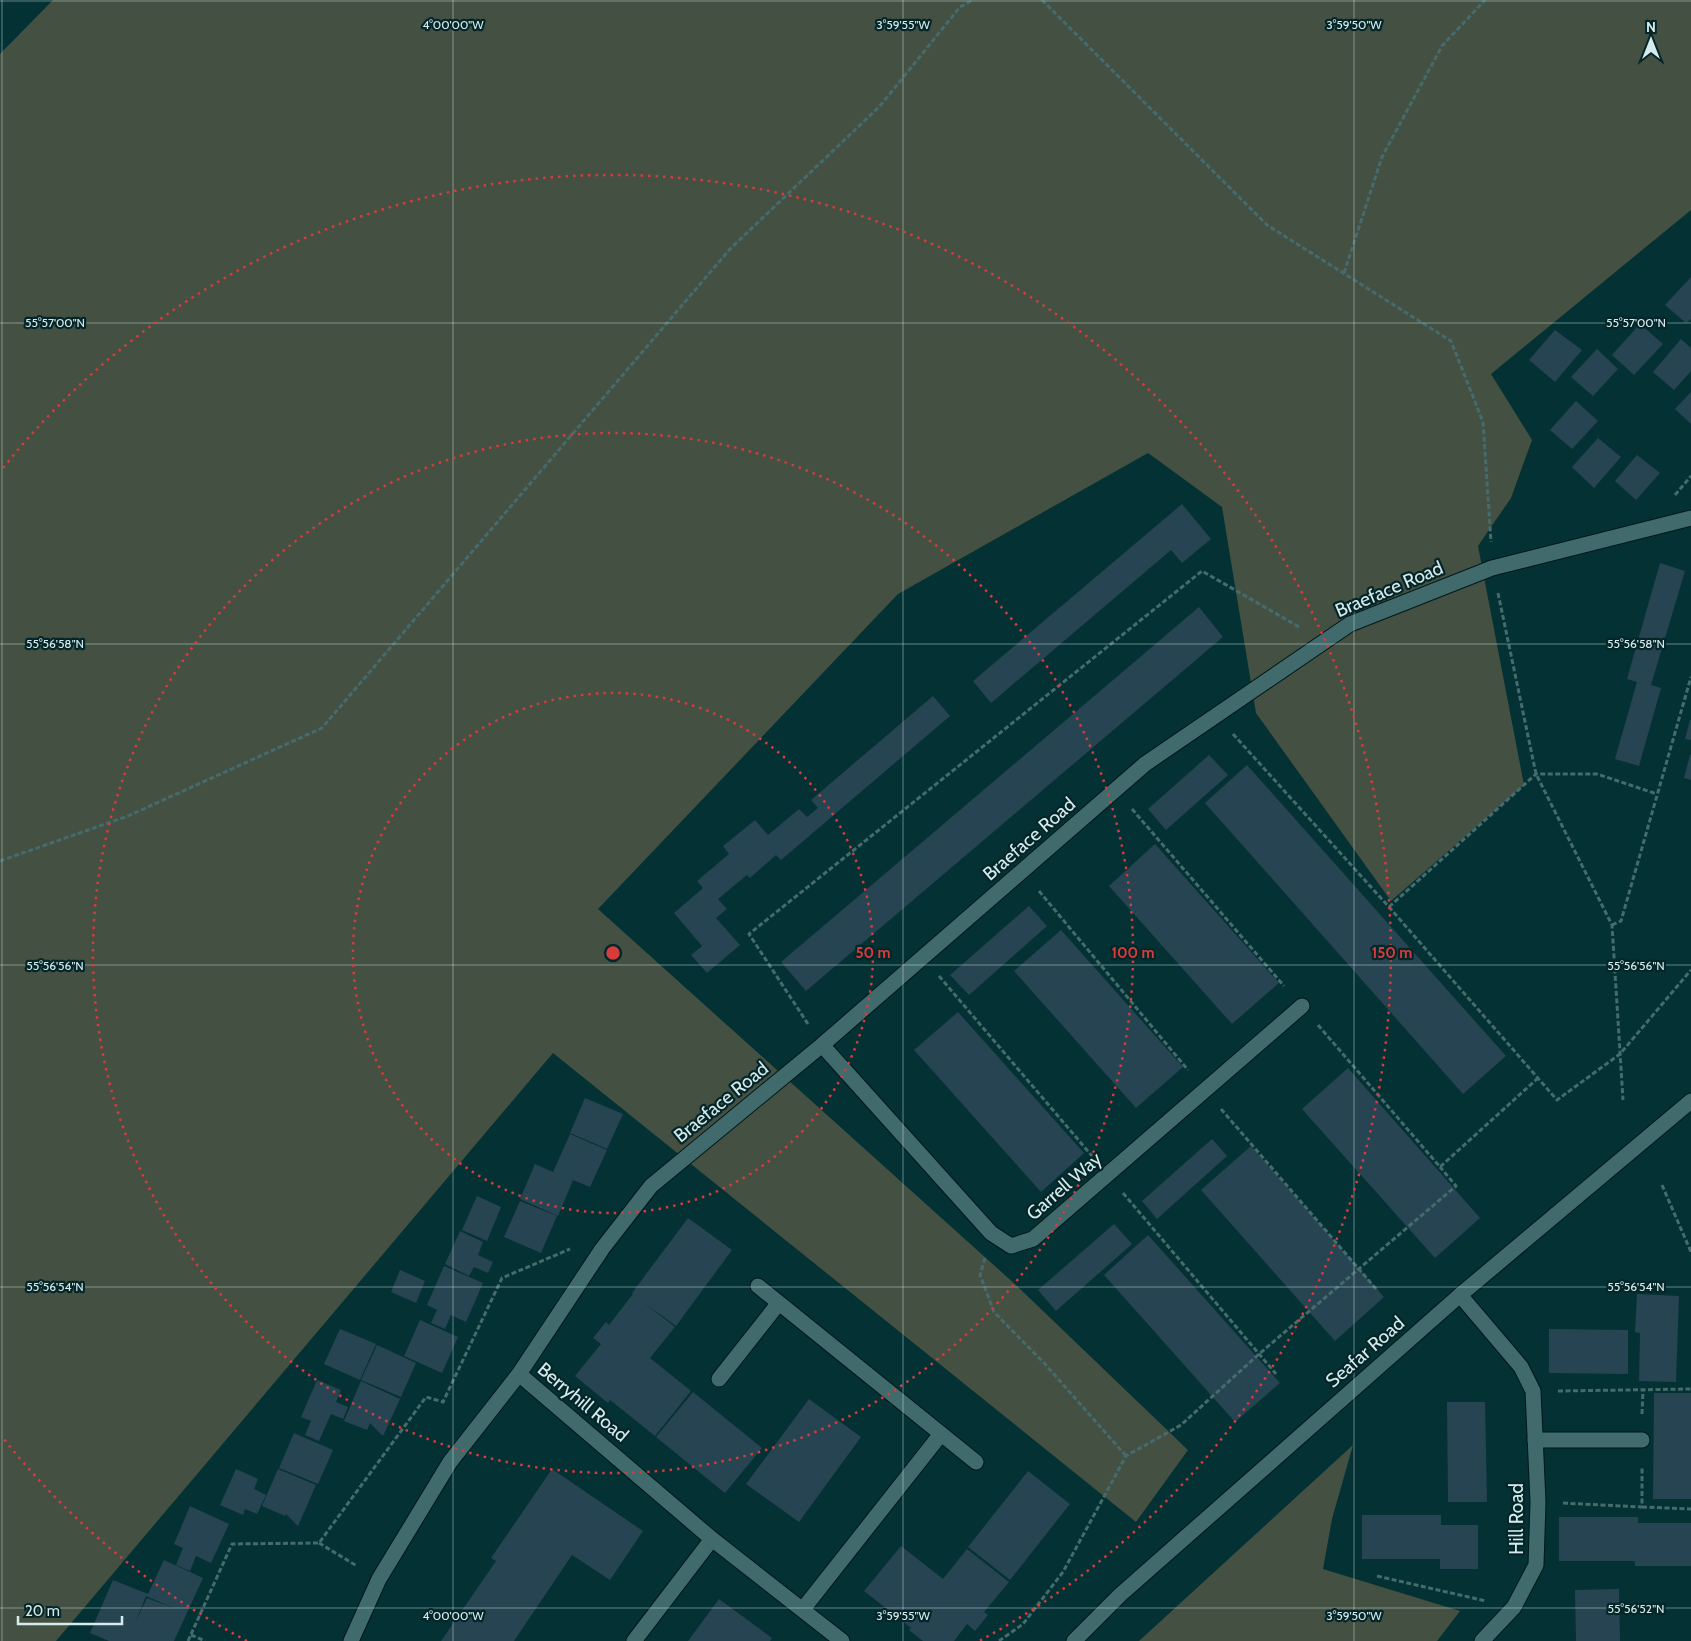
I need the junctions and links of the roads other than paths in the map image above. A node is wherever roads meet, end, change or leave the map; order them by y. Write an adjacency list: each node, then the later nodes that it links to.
1 (1691, 518): 3 (street, Braeface Road)
2 (1302, 1006): 3 (street, Garrell Way)
3 (822, 1045): 8 (street, Braeface Road)
4 (1691, 1101): 6 (street, Seafar Road)
5 (758, 1286): 7 (street)
6 (1460, 1294): 11 (street, Hill Road); 19 (street, Seafar Road)
7 (778, 1304): 9 (street); 10 (street)
8 (519, 1374): 14 (street, Berryhill Road); 16 (street, Berryhill Road)
9 (719, 1379)
10 (941, 1434): 13 (street); 15 (street)
11 (1535, 1440): 12 (street); 20 (street, Hill Road)
12 (1642, 1440)
13 (976, 1462)
14 (712, 1539): 15 (street, Berryhill Road); 17 (street)
15 (803, 1609): 18 (street, Berryhill Road)
16 (351, 1641)
17 (634, 1641)
18 (842, 1641)
19 (1074, 1641)
20 (1482, 1641)

